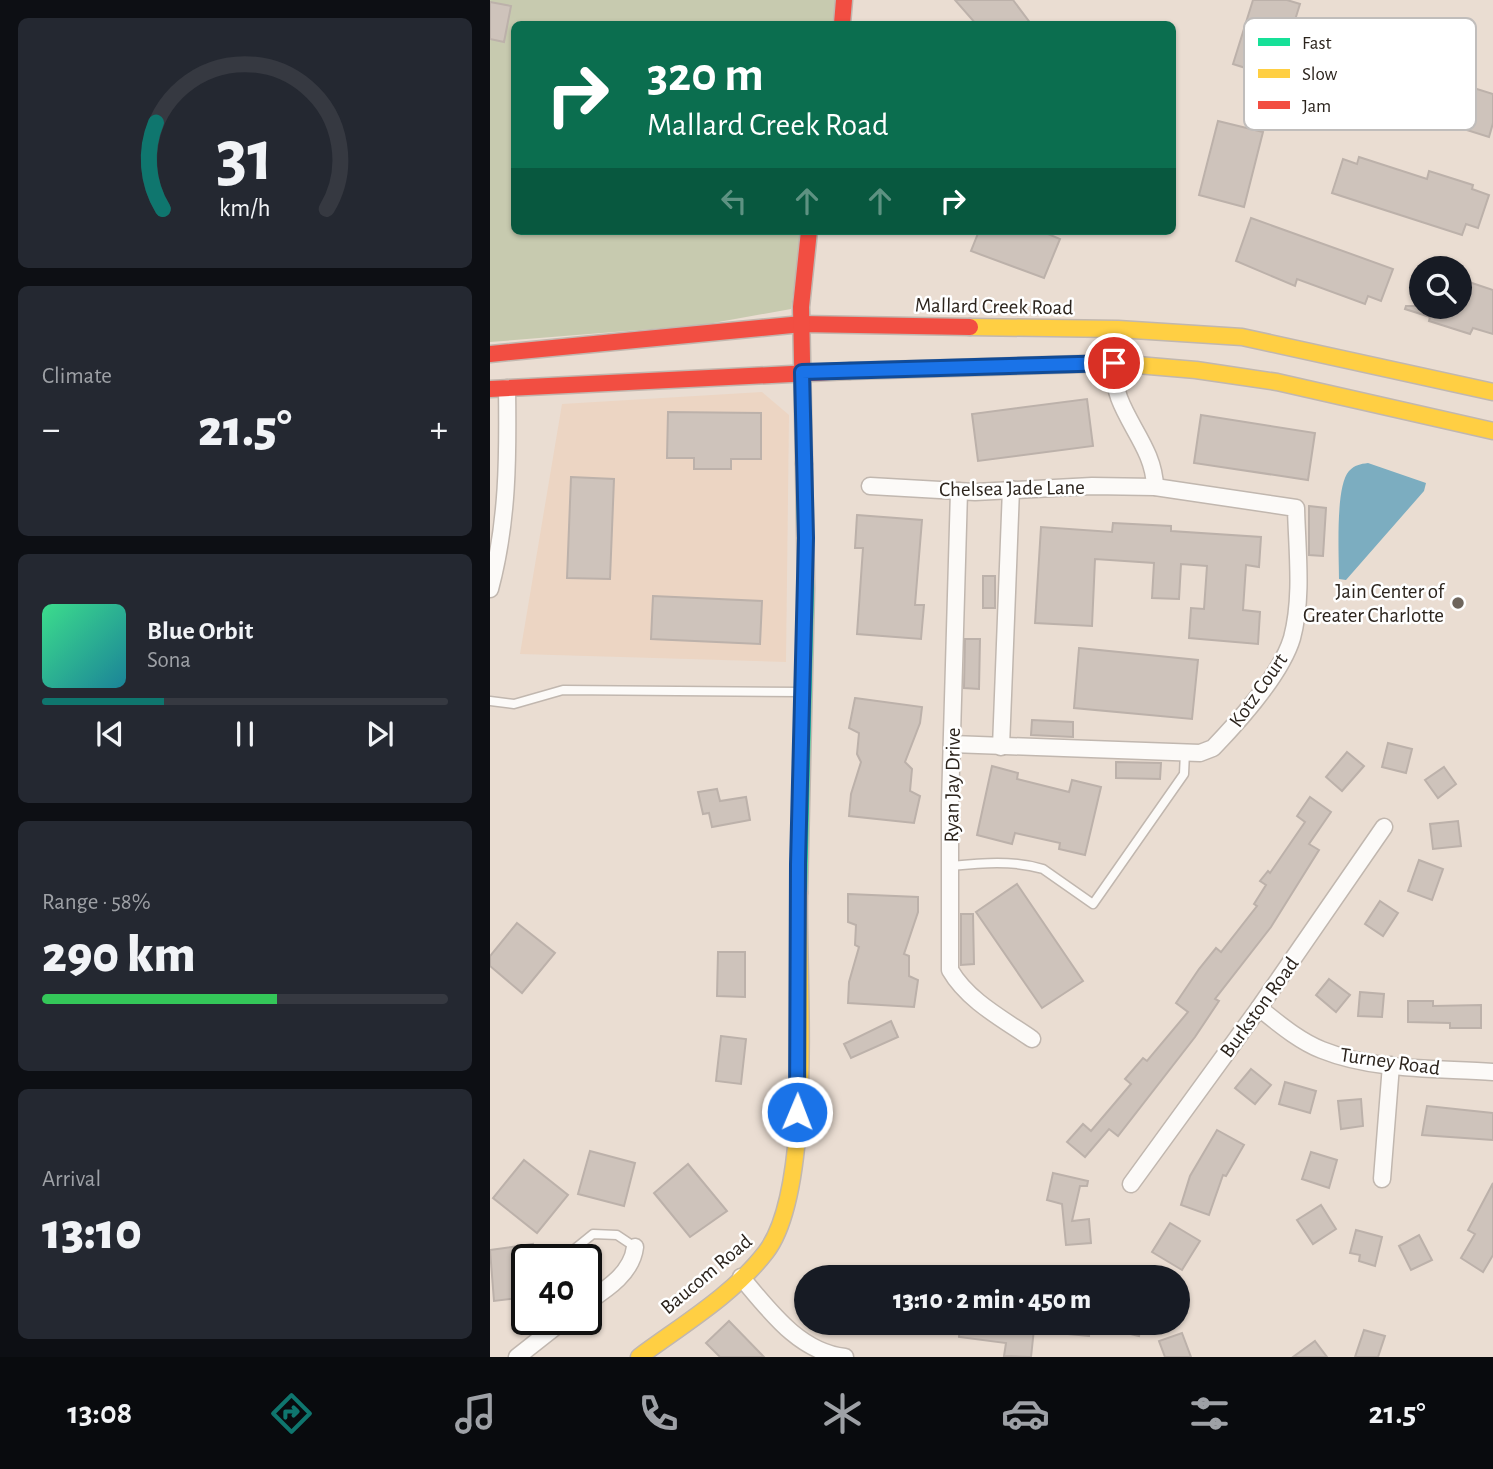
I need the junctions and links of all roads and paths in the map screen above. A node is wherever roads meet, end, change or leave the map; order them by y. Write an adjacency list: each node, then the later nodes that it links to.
1 (844, 0): 2 (main road)
2 (842, 21)
3 (809, 235): 4 (main road, Baucom Road)
4 (802, 324): 5 (main road, Mallard Creek Road); 7 (main road, Baucom Road); 10 (main road, Mallard Creek Road)
5 (490, 354)
6 (1114, 363): 7 (main road); 11 (main road); 13 (street)
7 (802, 372): 8 (main road); 17 (main road, Baucom Road)
8 (507, 388): 9 (main road); 16 (street)
9 (490, 389)
10 (1493, 392)
11 (1493, 431)
12 (870, 486): 15 (street, Chelsea Jade Lane)
13 (1155, 487): 14 (street, Chelsea Jade Lane); 21 (street, Kotz Court)
14 (1011, 489): 15 (street, Chelsea Jade Lane); 20 (street)
15 (959, 491): 19 (street, Ryan Jay Drive)
16 (490, 589)
17 (802, 692): 18 (lane); 32 (main road, Baucom Road)
18 (490, 701)
19 (952, 744): 20 (street, Kotz Court); 23 (street, Ryan Jay Drive)
20 (1000, 747): 21 (street, Kotz Court)
21 (1185, 752): 23 (lane)
22 (1384, 827): 24 (street, Burkston Road)
23 (951, 866): 25 (street, Ryan Jay Drive)
24 (1259, 1008): 26 (street, Turney Road); 29 (street, Burkston Road)
25 (1032, 1039)
26 (1391, 1065): 27 (street, Turney Road); 28 (street)
27 (1493, 1072)
28 (1382, 1179)
29 (1131, 1184)
30 (581, 1244): 31 (lane)
31 (635, 1247): 33 (street)
32 (741, 1277): 36 (main road, Baucom Road); 37 (street)
33 (602, 1290)
34 (545, 1335): 35 (street)
35 (517, 1357)
36 (639, 1357)
37 (845, 1357)

